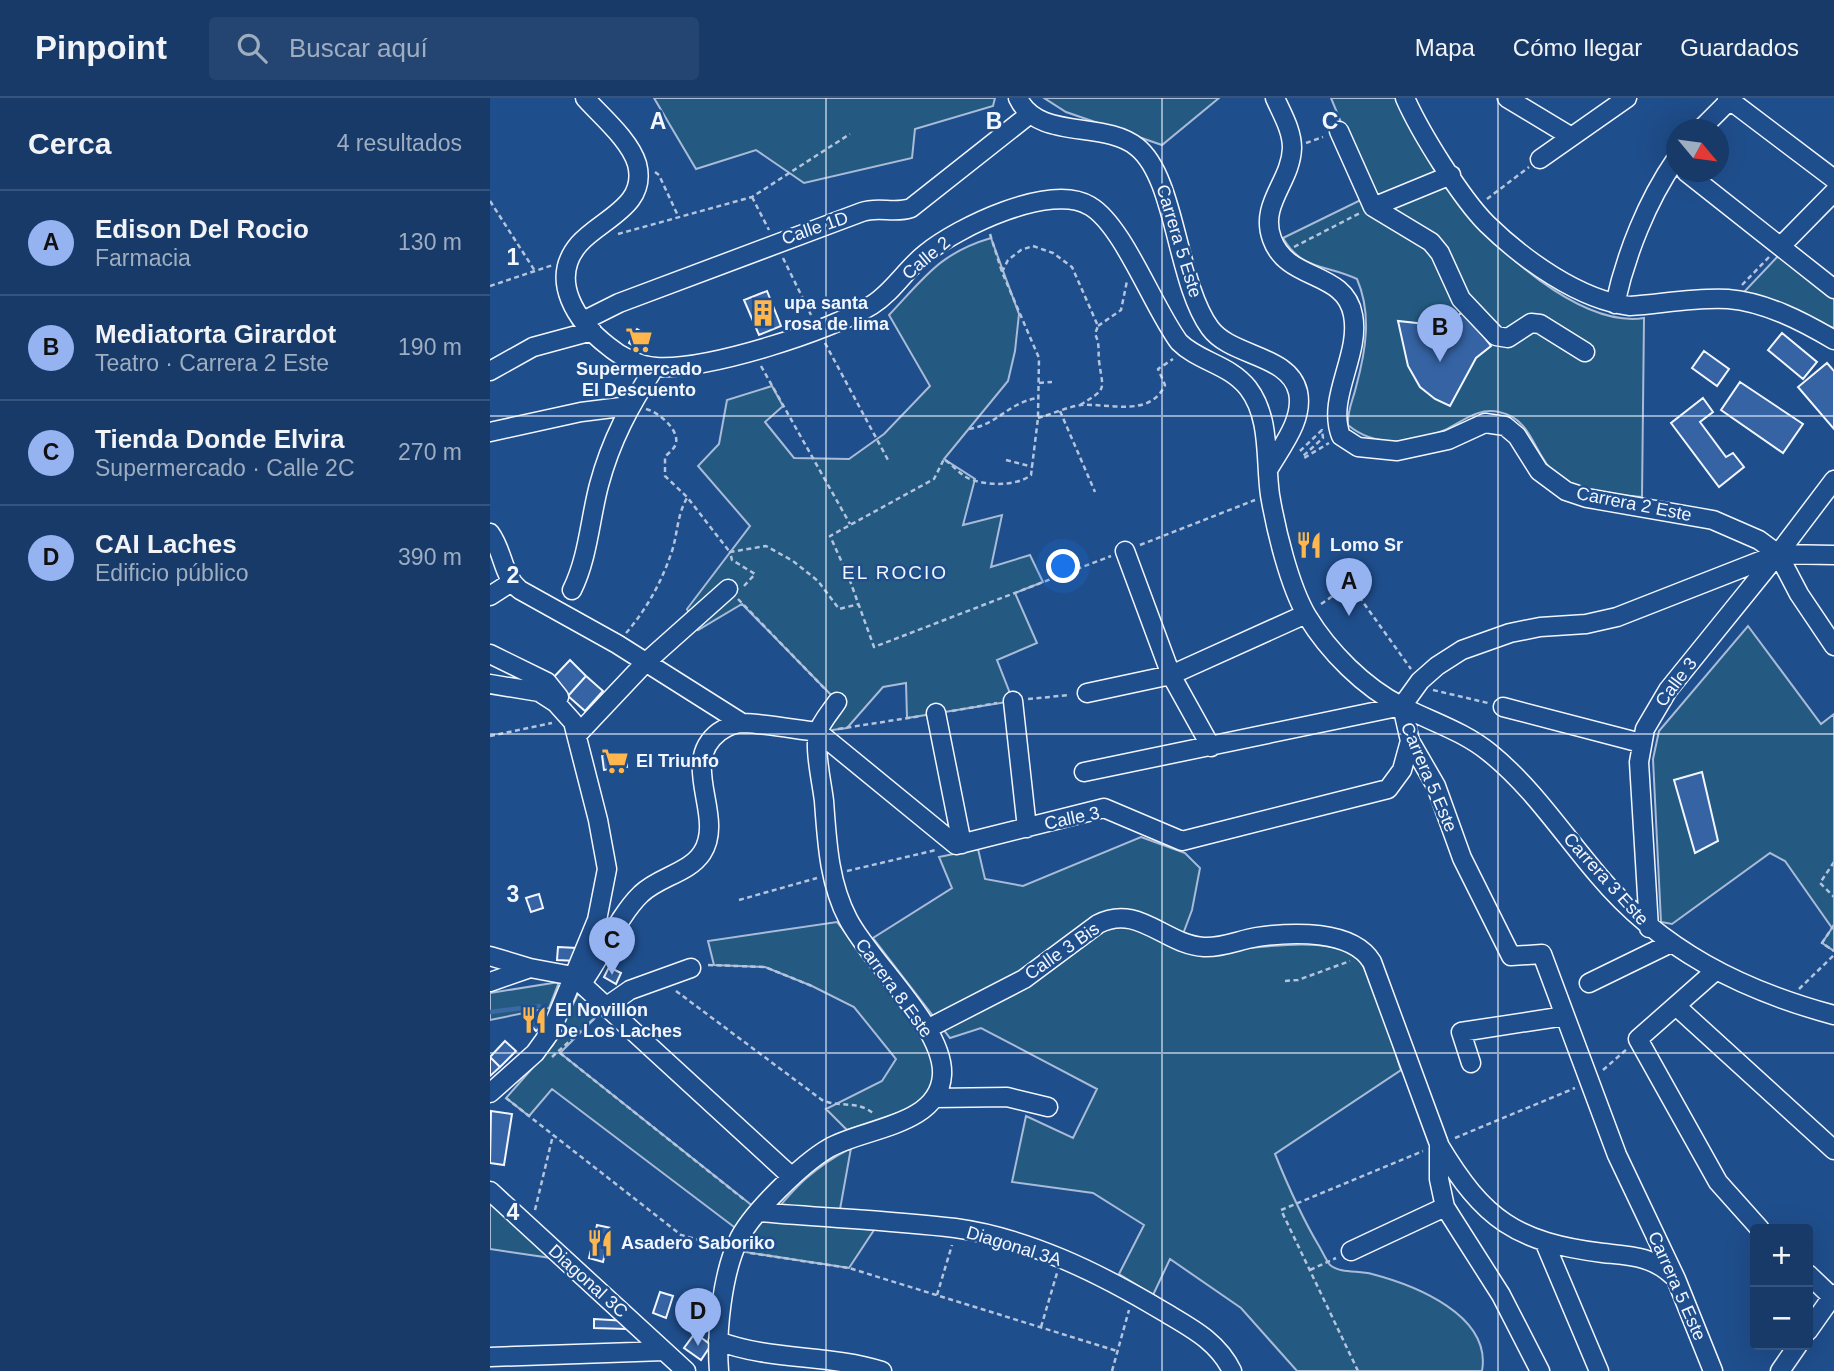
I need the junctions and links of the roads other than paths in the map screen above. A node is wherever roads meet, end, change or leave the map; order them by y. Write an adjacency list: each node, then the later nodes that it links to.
1 (584, 98): 22 (street)
2 (1018, 98): 8 (street)
3 (1275, 98): 33 (street, Carrera 2 Este)
4 (1627, 98): 11 (street)
5 (1730, 99): 9 (street); 14 (street)
6 (1411, 100): 13 (street)
7 (1516, 100): 11 (street)
8 (1030, 114): 22 (street, Calle 1D); 29 (street, Carrera 5 Este)
9 (1711, 119)
10 (1339, 131): 18 (street)
11 (1570, 136): 12 (street)
12 (1540, 159)
13 (1451, 175): 18 (street); 21 (street)
14 (1834, 179)
15 (1668, 182): 21 (street)
16 (1701, 182): 19 (street)
17 (1834, 192): 19 (street)
18 (1373, 207): 24 (street)
19 (1781, 246): 20 (street)
20 (1834, 289)
21 (1615, 304): 23 (street)
22 (587, 326): 25 (street); 26 (street, Calle 1D)
23 (1834, 340)
24 (1585, 352)
25 (655, 367): 27 (street); 29 (street, Calle 2)
26 (490, 371)
27 (629, 406): 28 (street); 37 (street)
28 (490, 432)
29 (1268, 470): 39 (street, Carrera 5 Este)
30 (1834, 480): 33 (street, Calle 3)
31 (490, 533): 35 (street)
32 (1125, 551): 43 (street)
33 (1779, 554): 34 (street); 40 (street); 48 (street); 56 (street, Calle 3)
34 (1834, 555)
35 (510, 583): 38 (street); 42 (street)
36 (728, 589): 42 (street)
37 (572, 590)
38 (490, 596)
39 (1306, 614): 43 (street); 48 (street, Carrera 5 Este)
40 (1834, 646)
41 (490, 654): 49 (street)
42 (645, 663): 52 (street); 53 (street)
43 (1171, 675): 45 (street); 57 (street)
44 (490, 684): 49 (street)
45 (1087, 693)
46 (1013, 701): 59 (street)
47 (837, 702): 54 (street)
48 (1402, 706): 55 (street, Carrera 5 Este); 57 (street); 61 (street, Carrera 3 Este)
49 (560, 707): 53 (street)
50 (1503, 707): 56 (street)
51 (936, 713): 60 (street)
52 (742, 723): 54 (street); 67 (street)
53 (575, 729): 67 (street)
54 (818, 732): 60 (street); 74 (street, Carrera 8 Este)
55 (1409, 741): 59 (street, Calle 3); 72 (street, Carrera 5 Este)
56 (1641, 743): 61 (street, Calle 3)
57 (1211, 747): 58 (street)
58 (1084, 772)
59 (1027, 828): 60 (street, Calle 3)
60 (959, 845)
61 (1649, 928): 62 (street, Carrera 3 Este)
62 (1668, 944): 66 (street, Carrera 3 Este); 69 (street)
63 (490, 956): 64 (street)
64 (530, 968): 67 (street); 68 (street)
65 (691, 968): 70 (street)
66 (1714, 972): 71 (street); 73 (street, Carrera 3 Este)
67 (578, 979): 70 (street); 76 (street)
68 (490, 982)
69 (1589, 983)
70 (607, 1006): 81 (street)
71 (1676, 1006): 80 (street); 85 (street)
72 (1564, 1016): 75 (street); 89 (street, Carrera 5 Este)
73 (1834, 1016)
74 (927, 1029): 77 (street, Carrera 8 Este); 79 (street, Calle 3 Bis)
75 (1471, 1063)
76 (494, 1092)
77 (935, 1098): 78 (street); 81 (street)
78 (1048, 1107)
79 (1438, 1144): 83 (street); 86 (street)
80 (1834, 1150)
81 (792, 1177): 84 (street)
82 (490, 1191): 95 (street, Diagonal 3C)
83 (1445, 1207): 87 (street); 100 (street)
84 (760, 1212): 92 (street); 99 (street, Diagonal 3A)
85 (1756, 1224)
86 (1544, 1241): 89 (street); 101 (street)
87 (1351, 1251)
88 (1813, 1278): 90 (street)
89 (1676, 1279): 102 (street, Carrera 5 Este)
90 (1833, 1295): 91 (street)
91 (1813, 1324)
92 (718, 1341): 97 (street); 98 (street)
93 (1795, 1350): 103 (street)
94 (490, 1357): 95 (street)
95 (667, 1359): 96 (street, Diagonal 3C)
96 (686, 1371)
97 (719, 1371)
98 (882, 1371)
99 (1232, 1371)
100 (1540, 1371)
101 (1599, 1371)
102 (1713, 1371)
103 (1780, 1371)

